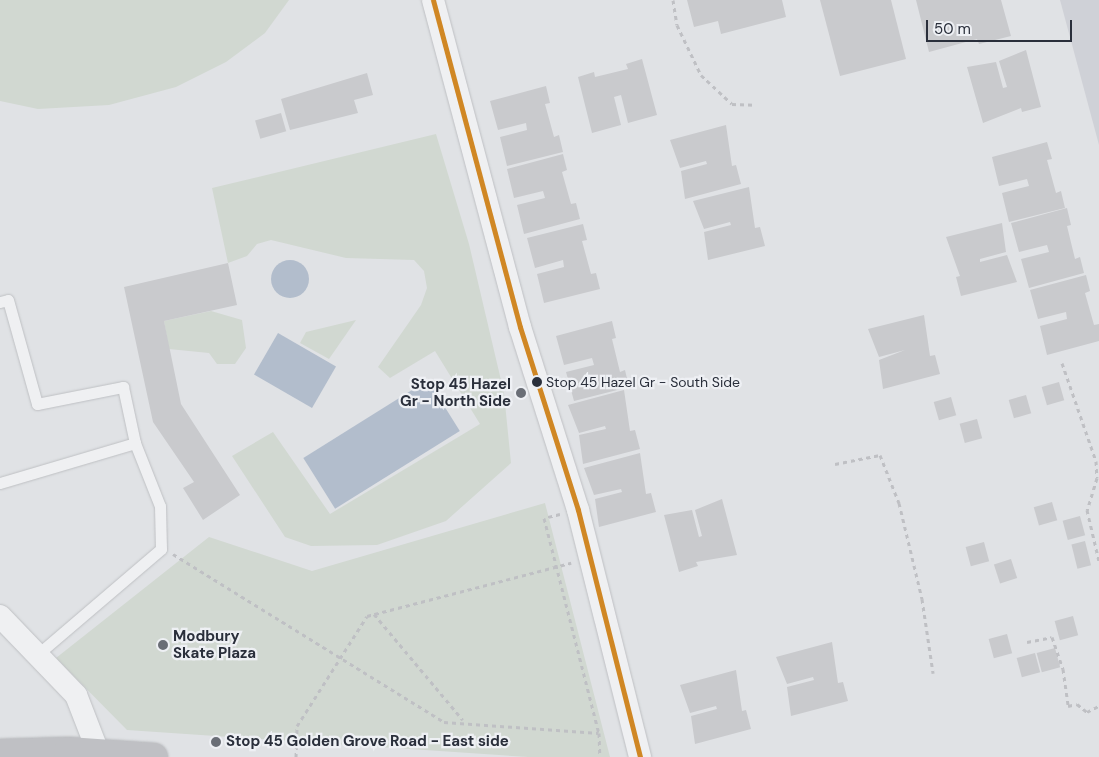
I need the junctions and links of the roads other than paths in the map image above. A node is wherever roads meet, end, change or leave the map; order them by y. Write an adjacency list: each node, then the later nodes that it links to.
1 (433, 0): 10 (street)
2 (0, 302): 3 (lane)
3 (135, 443): 4 (lane); 6 (lane)
4 (0, 483)
5 (0, 616): 6 (street)
6 (37, 655): 8 (street)
7 (0, 753): 8 (main road)
8 (100, 755): 9 (main road)
9 (154, 757)
10 (640, 757)

